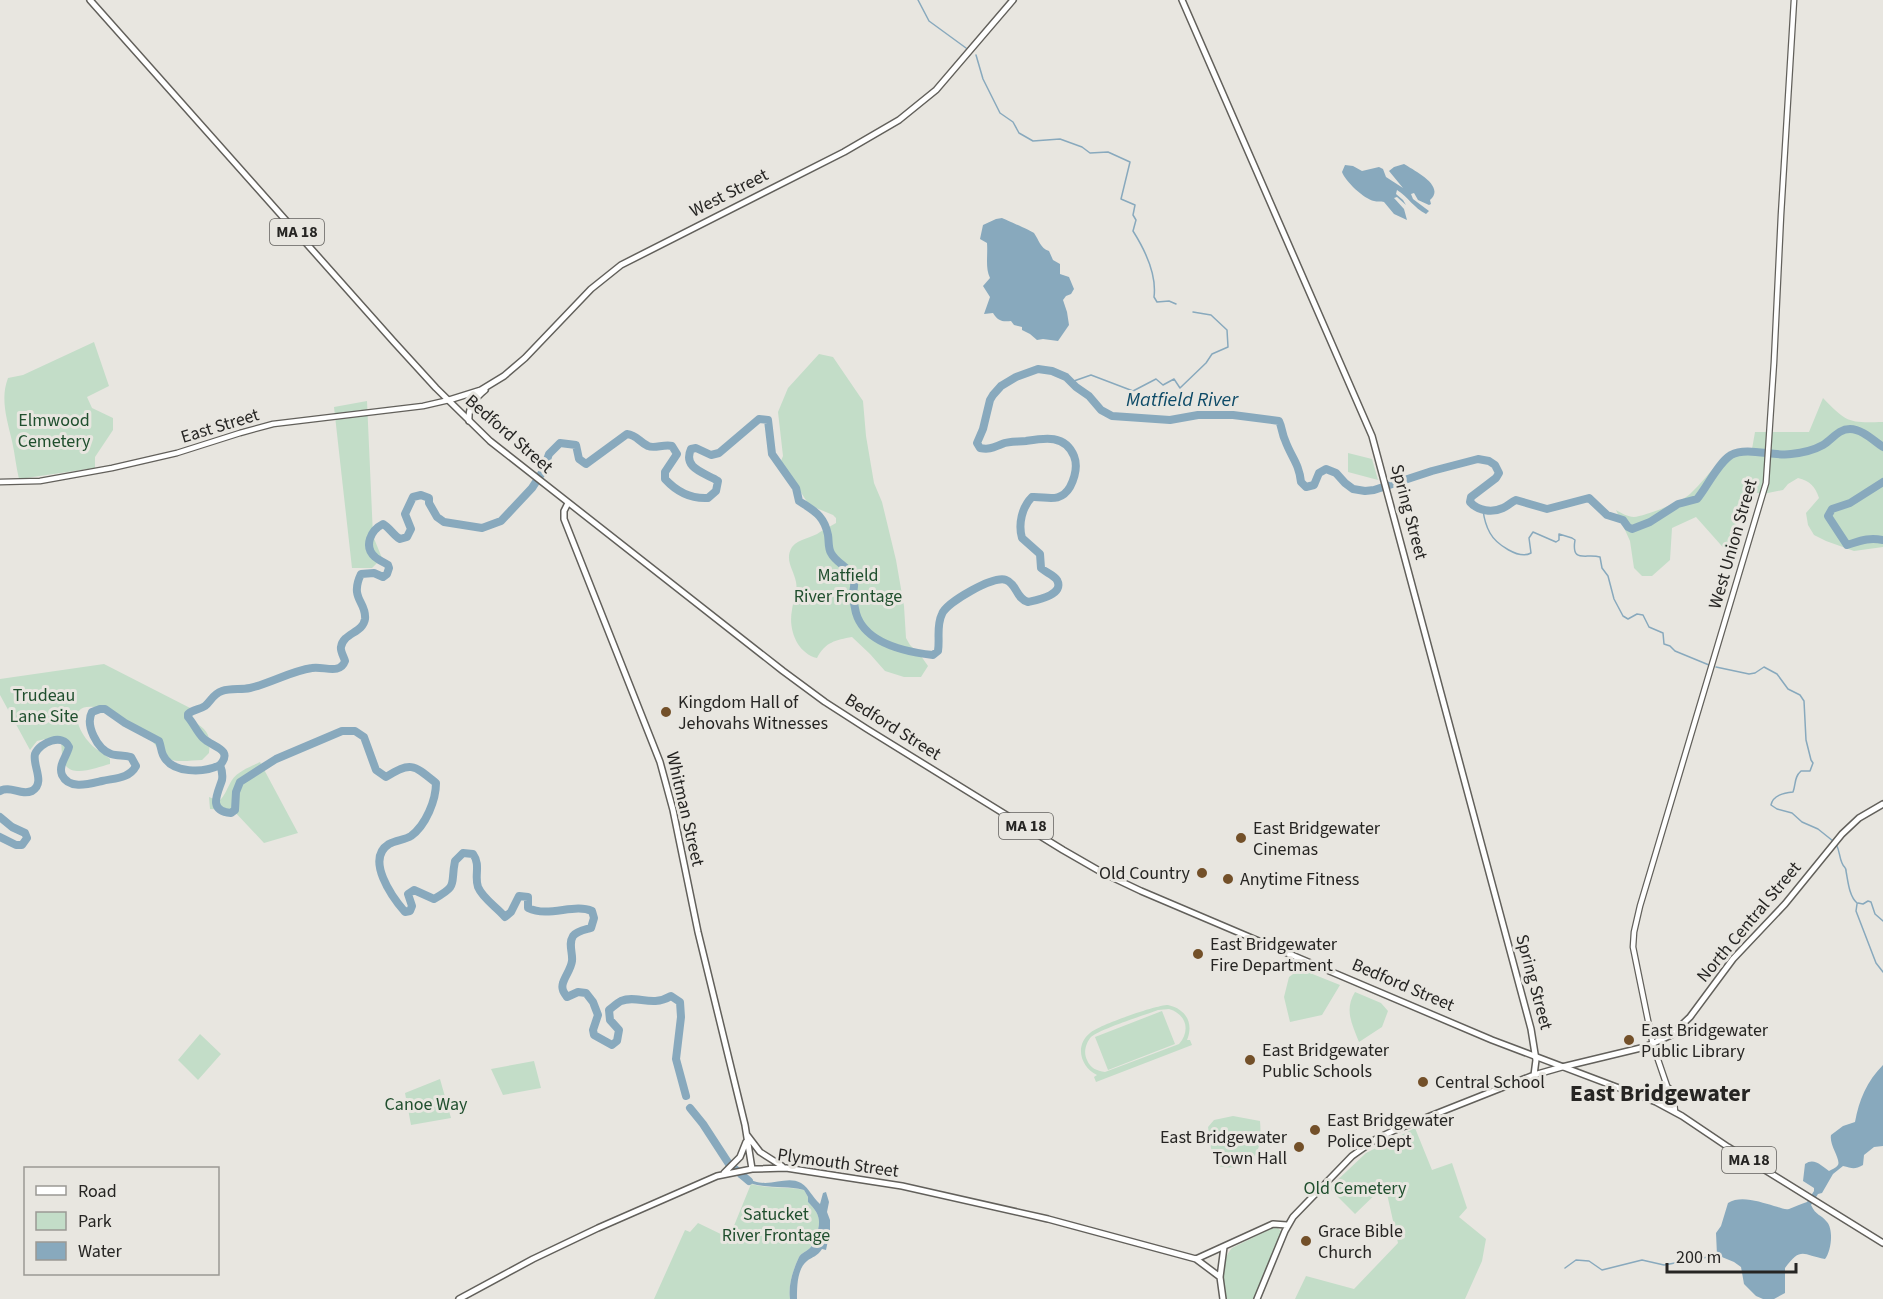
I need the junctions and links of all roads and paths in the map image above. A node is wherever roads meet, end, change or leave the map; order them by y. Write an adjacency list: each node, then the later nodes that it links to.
1 (90, 0): 6 (main road, Bedford Street / MA 18)
2 (1013, 0): 5 (main road, West Street)
3 (1182, 0): 12 (main road, Spring Street)
4 (1794, 0): 11 (street, West Union Street)
5 (493, 384): 6 (main road, West Street); 7 (main road)
6 (449, 400): 7 (main road, Bedford Street / MA 18); 8 (street, East Street)
7 (469, 421): 9 (main road, Bedford Street / MA 18)
8 (0, 482)
9 (568, 503): 12 (main road, Bedford Street / MA 18); 18 (main road, Whitman Street)
10 (1883, 804): 11 (main road, North Central Street)
11 (1653, 1045): 13 (main road, North Central Street); 15 (street, West Union Street)
12 (1536, 1057): 13 (main road, Bedford Street / MA 18); 14 (main road, Spring Street)
13 (1562, 1067): 14 (main road, North Central Street); 16 (main road, Bedford Street / MA 18)
14 (1534, 1075): 22 (main road, North Central Street)
15 (1667, 1086): 16 (street); 17 (street, West Union Street)
16 (1665, 1106): 17 (main road, Bedford Street / MA 18)
17 (1675, 1112): 23 (main road, Bedford Street / MA 18)
18 (746, 1134): 19 (main road); 20 (main road); 21 (main road, Whitman Street)
19 (786, 1168): 21 (main road, Plymouth Street); 25 (main road, Plymouth Street)
20 (731, 1170): 21 (main road, Plymouth Street); 27 (main road, Plymouth Street)
21 (749, 1170)
22 (1287, 1225): 24 (main road); 29 (main road, North Central Street)
23 (1883, 1243)
24 (1224, 1247): 25 (main road); 26 (main road)
25 (1196, 1259): 26 (main road, Plymouth Street)
26 (1220, 1277): 28 (main road)
27 (459, 1299)
28 (1223, 1299)
29 (1257, 1299)

